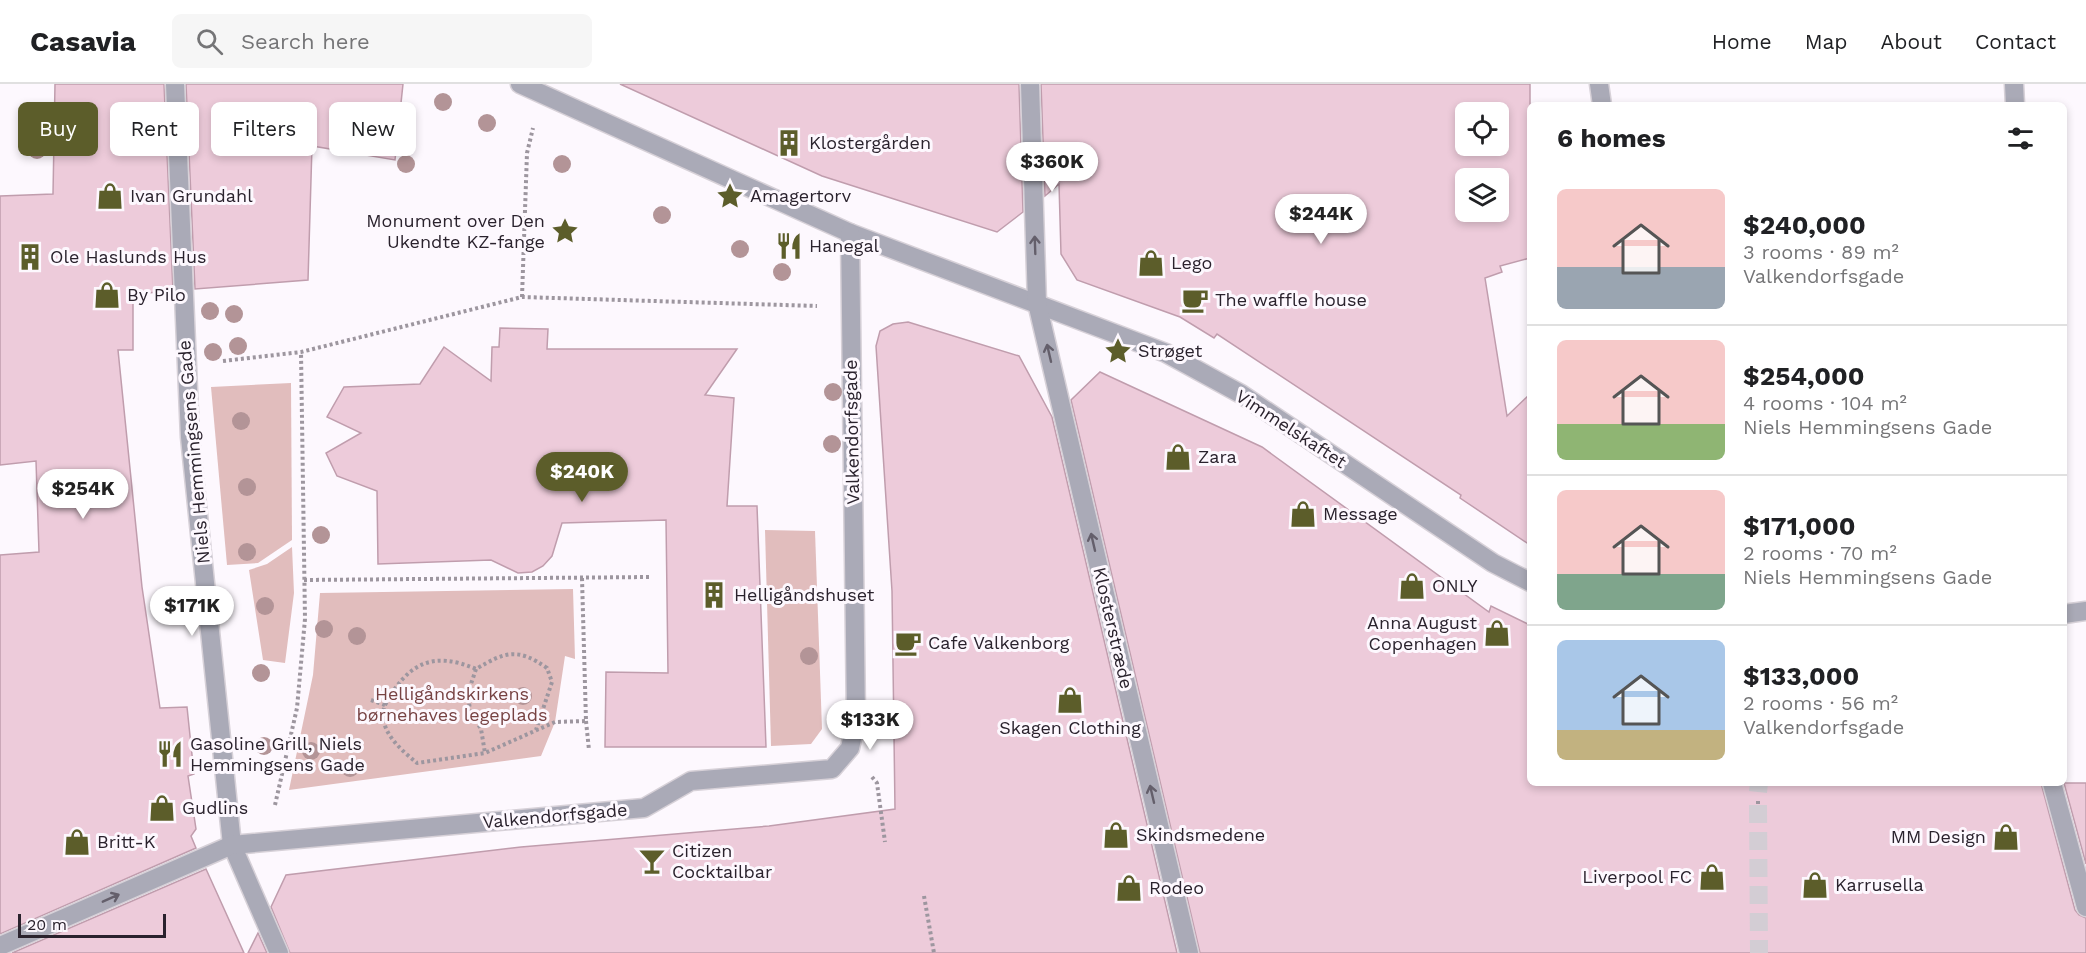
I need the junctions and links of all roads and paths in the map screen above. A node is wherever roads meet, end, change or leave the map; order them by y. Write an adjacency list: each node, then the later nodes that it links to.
1 (176, 84): 14 (street, Niels Hemmingsens Gade)
2 (520, 84): 6 (street)
3 (1030, 84): 11 (street, Klosterstræde, one-way to 3)
4 (1599, 84): 7 (street)
5 (2014, 84): 8 (street)
6 (542, 93): 9 (street); 10 (path)
7 (1602, 102)
8 (2015, 102)
9 (850, 233): 11 (street); 12 (street, Valkendorfsgade)
10 (522, 297): 12 (path); 13 (path)
11 (1037, 303): 18 (street, Vimmelskaftet); 38 (street, Klosterstræde, one-way to 11)
12 (850, 305): 26 (street, Valkendorfsgade)
13 (301, 352): 14 (path); 17 (path)
14 (186, 364): 32 (street, Niels Hemmingsens Gade)
15 (651, 577): 16 (path)
16 (582, 578): 17 (path); 24 (path)
17 (304, 580): 30 (path)
18 (1527, 580)
19 (2086, 611): 20 (street)
20 (2067, 614)
21 (476, 669): 23 (path); 25 (path); 28 (path)
22 (372, 700): 23 (path)
23 (385, 705): 28 (path)
24 (586, 720): 25 (path); 27 (path)
25 (535, 731): 28 (path)
26 (850, 748): 30 (street, Valkendorfsgade); 31 (path)
27 (590, 750)
28 (485, 753)
29 (2053, 786): 34 (street)
30 (270, 840): 32 (street, Valkendorfsgade)
31 (885, 842)
32 (232, 845): 35 (street, Valkendorfsgade, one-way to 32); 36 (street, Niels Hemmingsens Gade)
33 (924, 896): 37 (path)
34 (2086, 907)
35 (0, 946)
36 (279, 953)
37 (934, 953)
38 (1189, 953)

